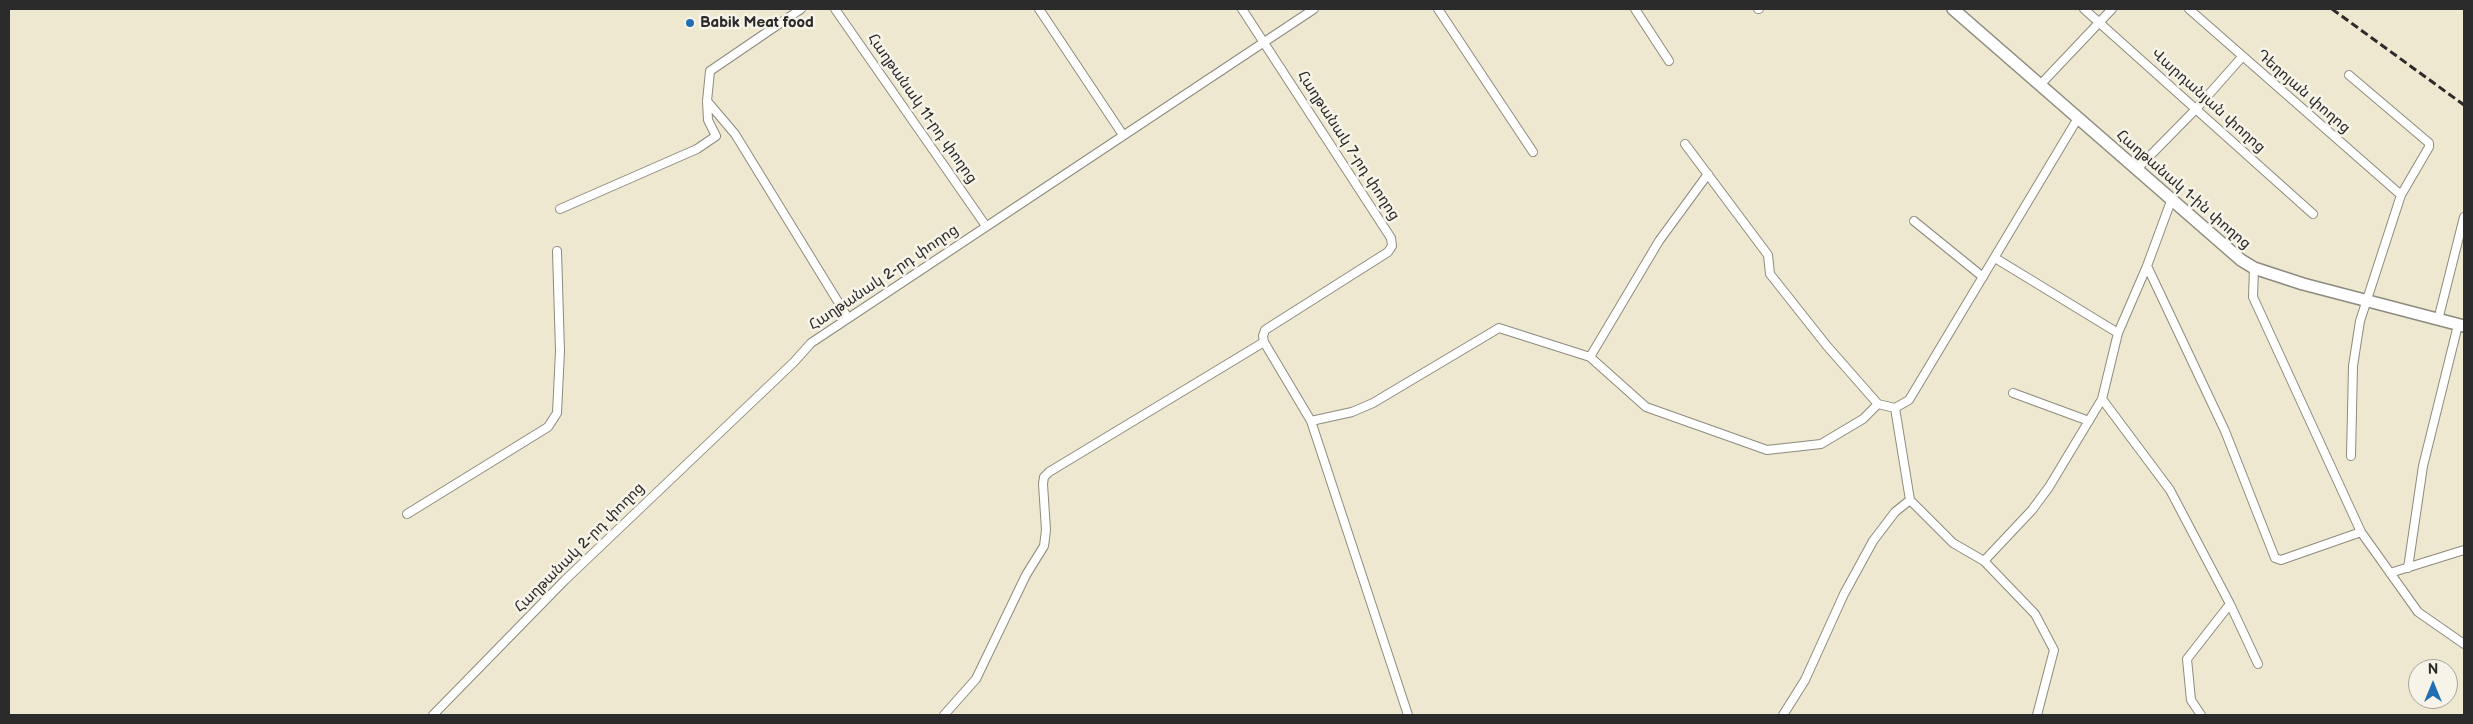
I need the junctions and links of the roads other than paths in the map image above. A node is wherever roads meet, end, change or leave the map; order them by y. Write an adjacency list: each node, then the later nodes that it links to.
1 (801, 9): 18 (street)
2 (835, 9): 32 (street, Հաղթանակ 11-րդ փողոց)
3 (1039, 9): 21 (street)
4 (1242, 9): 13 (street, Հաղթանակ 7-րդ փողոց)
5 (1314, 9): 13 (street, Հաղթանակ 2-րդ փողոց)
6 (1438, 9): 23 (street)
7 (1635, 9): 15 (street)
8 (1953, 9): 17 (main road, Հաղթանակ 1-ին փողոց)
9 (2084, 9): 12 (street, Վարդանյան փողոց)
10 (2112, 9): 12 (street)
11 (2189, 9): 14 (street, Դեղոյան փողոց)
12 (2100, 22): 17 (street); 19 (street, Վարդանյան փողոց)
13 (1264, 42): 21 (street, Հաղթանակ 2-րդ փողոց); 43 (street, Հաղթանակ 7-րդ փողոց)
14 (2242, 57): 19 (street); 26 (street, Դեղոյան փողոց)
15 (1670, 61)
16 (2349, 75): 26 (street)
17 (2040, 85): 20 (main road, Հաղթանակ 1-ին փողոց)
18 (707, 101): 28 (street); 39 (street)
19 (2195, 110): 24 (street); 29 (street, Վարդանյան փողոց)
20 (2078, 118): 24 (main road, Հաղթանակ 1-ին փողոց); 34 (street)
21 (1123, 135): 32 (street, Հաղթանակ 2-րդ փողոց)
22 (1685, 144): 25 (street)
23 (1532, 152)
24 (2136, 170): 27 (main road, Հաղթանակ 1-ին փողոց)
25 (1708, 174): 44 (street); 47 (street)
26 (2400, 195): 38 (street)
27 (2171, 201): 35 (street); 36 (main road, Հաղթանակ 1-ին փողոց)
28 (560, 209)
29 (2313, 214)
30 (2464, 218): 40 (street)
31 (1914, 221): 37 (street)
32 (986, 226): 39 (street, Հաղթանակ 2-րդ փողոց)
33 (557, 251): 53 (street)
34 (1995, 258): 37 (street); 42 (street)
35 (2147, 266): 42 (street); 54 (street)
36 (2254, 268): 38 (main road, Հաղթանակ 1-ին փողոց); 54 (street)
37 (1984, 277): 48 (street)
38 (2365, 301): 40 (main road, Հաղթանակ 1-ին փողոց); 51 (street)
39 (848, 318): 62 (street, Հաղթանակ 2-րդ փողոց)
40 (2438, 320): 41 (main road, Հաղթանակ 1-ին փողոց)
41 (2461, 325): 57 (street)
42 (2118, 333): 46 (street)
43 (1264, 342): 49 (street); 63 (street)
44 (1590, 357): 47 (street); 49 (street)
45 (2014, 393): 50 (street)
46 (2102, 399): 50 (street); 59 (street)
47 (1878, 404): 48 (street)
48 (1895, 408): 52 (street)
49 (1311, 421): 64 (street)
50 (2089, 421): 56 (street)
51 (2351, 456)
52 (1910, 500): 56 (street); 65 (street)
53 (407, 514)
54 (2361, 532): 58 (street)
55 (2464, 550): 57 (street)
56 (1984, 560): 66 (street)
57 (2408, 568): 58 (street)
58 (2390, 573): 60 (street)
59 (2230, 604): 61 (street); 67 (street)
60 (2464, 644)
61 (2258, 664)
62 (433, 715)
63 (944, 715)
64 (1408, 715)
65 (1783, 715)
66 (2037, 715)
67 (2201, 715)

